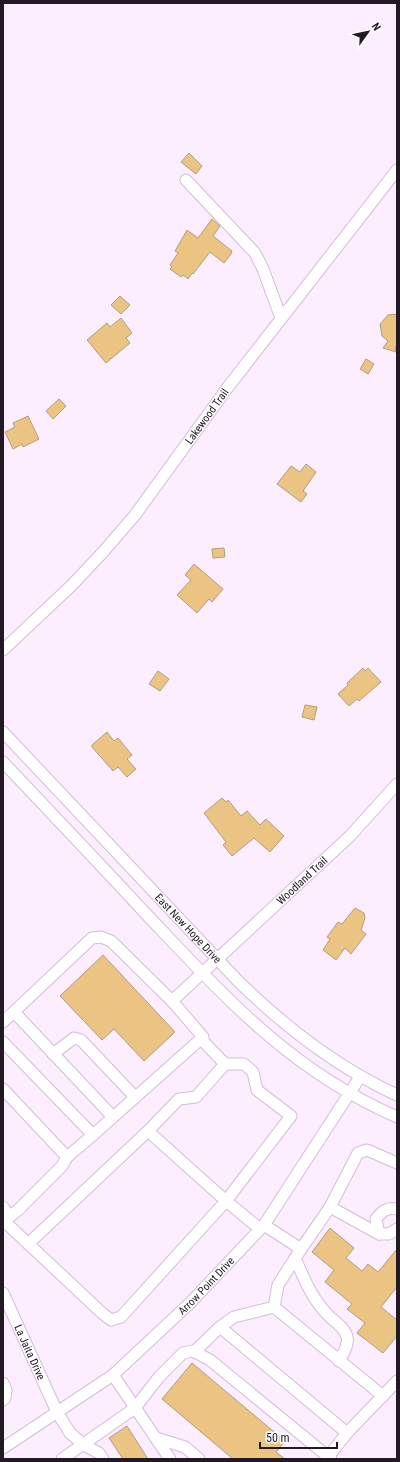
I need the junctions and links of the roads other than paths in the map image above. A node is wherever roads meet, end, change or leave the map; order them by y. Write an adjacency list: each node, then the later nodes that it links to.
1 (397, 170): 3 (street, Lakewood Trail)
2 (186, 180): 3 (street)
3 (281, 318): 4 (street, Lakewood Trail)
4 (3, 650)
5 (3, 732): 8 (street, East New Hope Drive)
6 (3, 762): 9 (street, East New Hope Drive)
7 (397, 784): 8 (street, Woodland Trail)
8 (217, 959): 9 (street, Woodland Trail); 17 (street, East New Hope Drive)
9 (202, 972): 10 (street, Woodland Trail); 19 (street, East New Hope Drive)
10 (172, 1001): 11 (street); 13 (street)
11 (14, 1012): 12 (street); 15 (street)
12 (3, 1022)
13 (201, 1039): 16 (street); 21 (street)
14 (3, 1042): 25 (street)
15 (53, 1054): 21 (street); 22 (street)
16 (225, 1064): 24 (street); 28 (street)
17 (360, 1077): 19 (street, Arrow Point Drive); 20 (street, East New Hope Drive)
18 (3, 1089): 26 (street)
19 (349, 1094): 23 (street, East New Hope Drive); 33 (street, Arrow Point Drive)
20 (397, 1095)
21 (135, 1097): 22 (street)
22 (113, 1117): 25 (street)
23 (397, 1117)
24 (148, 1130): 28 (street); 36 (street)
25 (93, 1135): 26 (street)
26 (67, 1157): 32 (street)
27 (397, 1163): 30 (street)
28 (226, 1201): 33 (street); 36 (street)
29 (3, 1207): 32 (street)
30 (330, 1207): 35 (street); 37 (street)
31 (397, 1209): 35 (street)
32 (5, 1220): 36 (street)
33 (262, 1227): 37 (street); 43 (street, Arrow Point Drive)
34 (397, 1229): 35 (street)
35 (379, 1234)
36 (28, 1244)
37 (298, 1253): 39 (street); 42 (street)
38 (3, 1293): 49 (street, La Jaita Drive)
39 (274, 1308): 40 (street); 42 (street)
40 (220, 1327): 41 (street); 50 (street)
41 (194, 1352): 48 (street); 54 (street)
42 (339, 1361): 46 (street)
43 (113, 1375): 48 (street); 49 (street, Arrow Point Drive)
44 (397, 1380): 46 (street)
45 (3, 1383): 47 (street)
46 (383, 1396): 50 (street)
47 (3, 1400)
48 (136, 1408): 51 (street); 52 (street)
49 (57, 1412): 52 (street, La Jaita Drive); 53 (street, Arrow Point Drive)
50 (347, 1433): 54 (street)
51 (156, 1438): 57 (street); 58 (street)
52 (84, 1445): 55 (street); 56 (street, La Jaita Drive)
53 (4, 1446)
54 (329, 1458)
55 (62, 1459)
56 (103, 1459)
57 (170, 1459)
58 (199, 1459)

